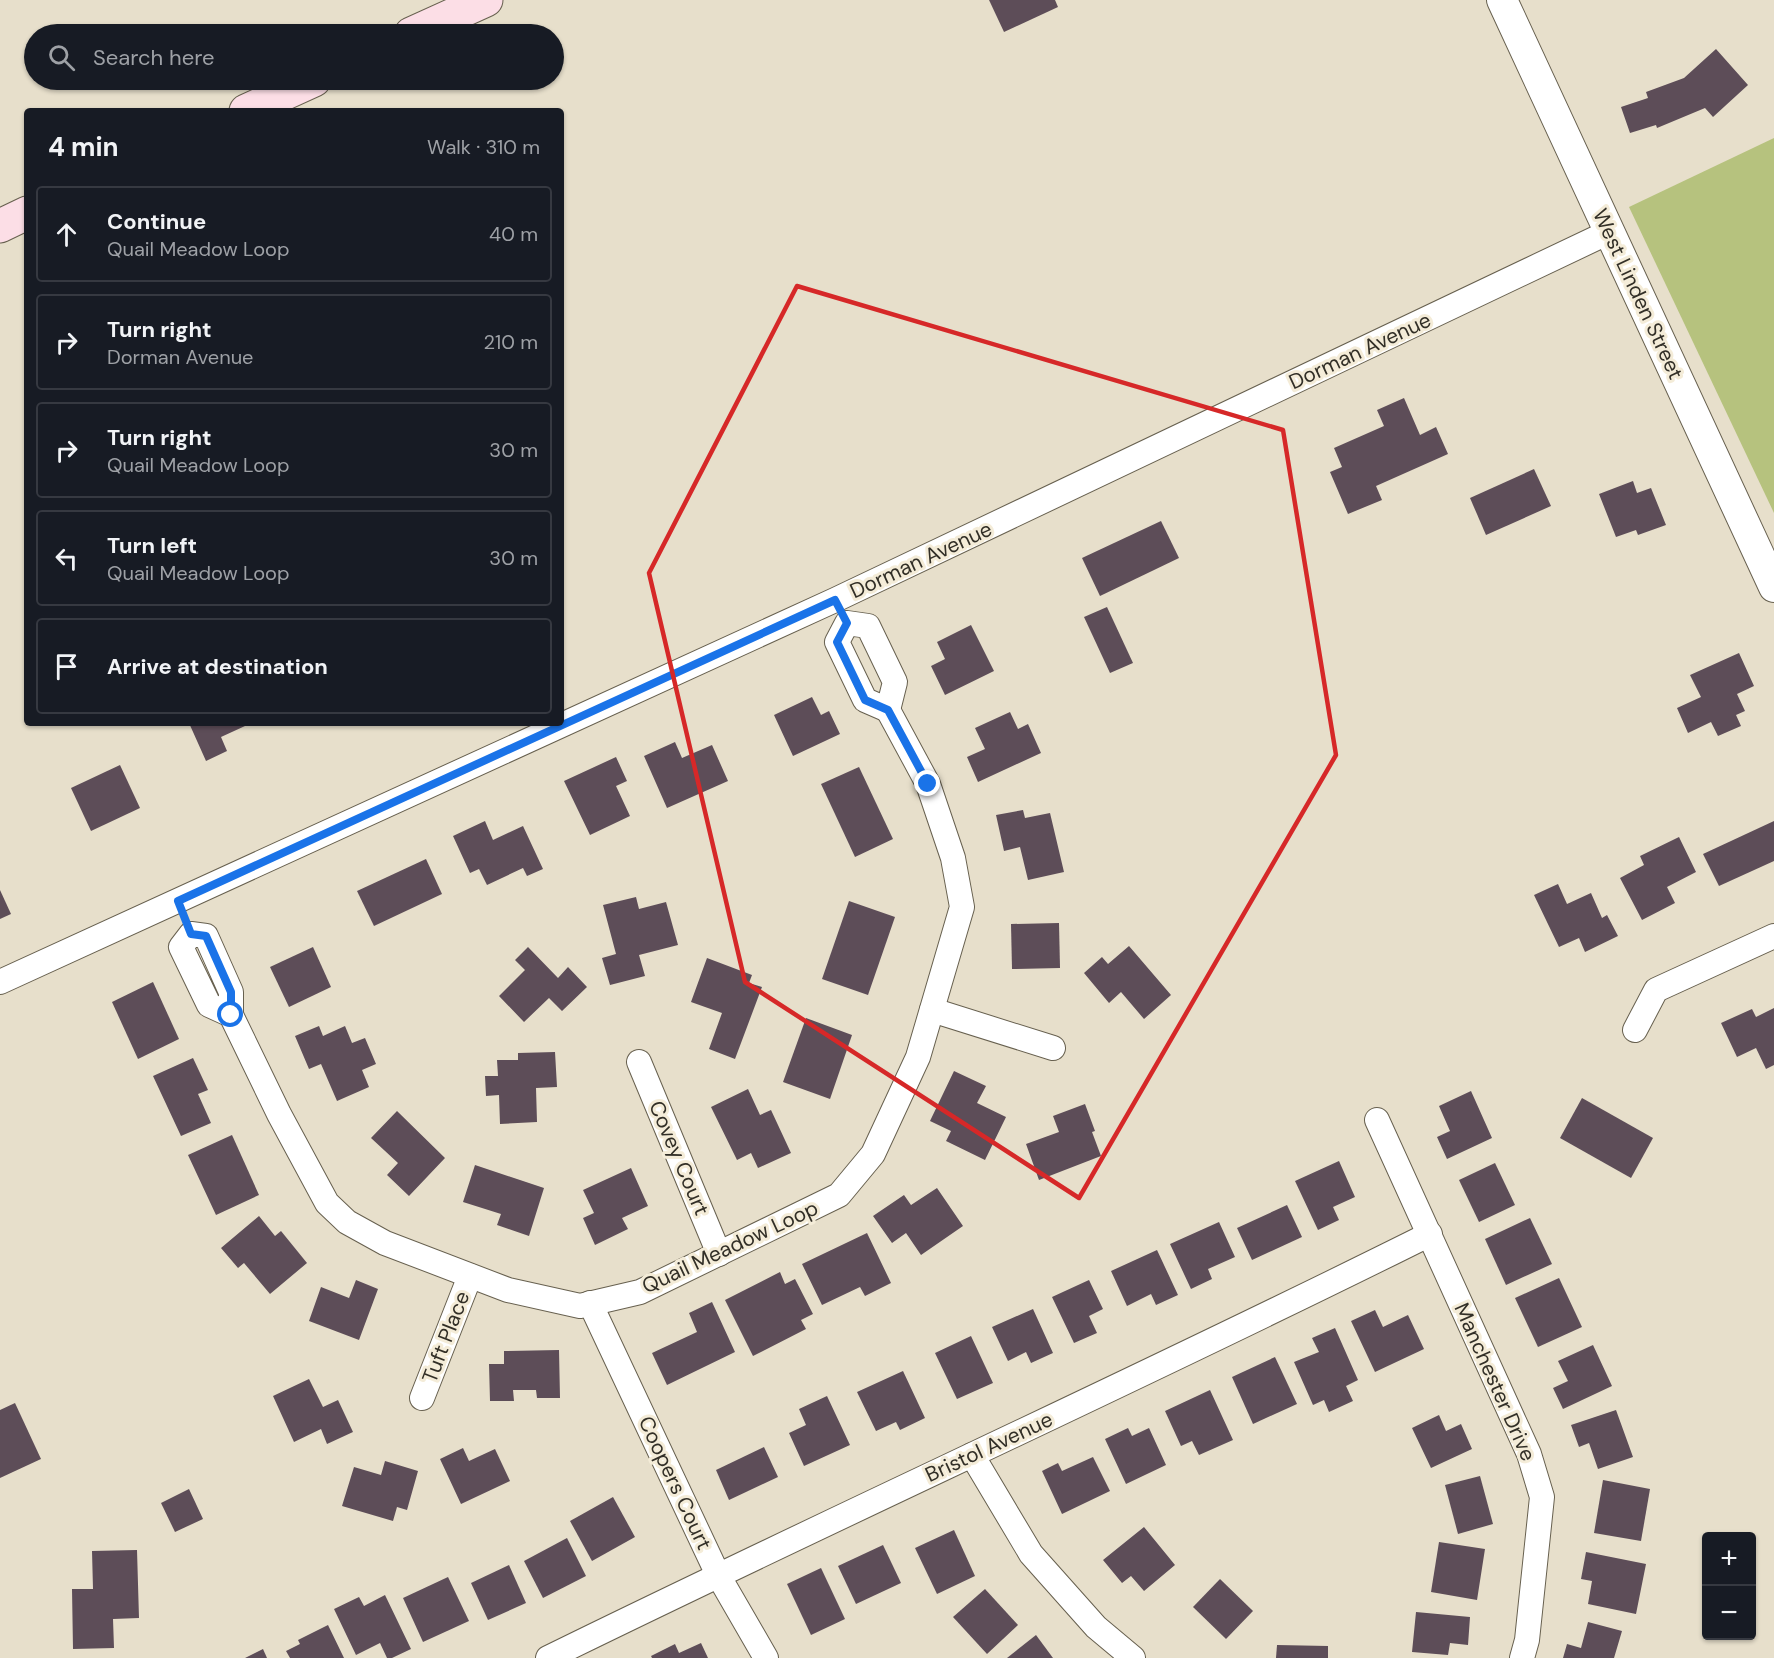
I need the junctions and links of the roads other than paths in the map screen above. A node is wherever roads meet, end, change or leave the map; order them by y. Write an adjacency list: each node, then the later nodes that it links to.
1 (486, 0): 3 (main road)
2 (1502, 0): 8 (street, West Linden Street)
3 (433, 24)
4 (292, 90): 5 (main road)
5 (253, 108)
6 (24, 214): 7 (main road)
7 (0, 226)
8 (1610, 232): 9 (street, West Linden Street); 10 (street, Dorman Avenue)
9 (1774, 587)
10 (835, 600): 11 (street); 13 (street, Dorman Avenue)
11 (847, 623): 12 (street); 12 (street)
12 (888, 710): 18 (street, Quail Meadow Loop)
13 (564, 724)
14 (560, 726): 15 (street, Dorman Avenue)
15 (178, 901): 17 (street, Dorman Avenue); 25 (street, Quail Meadow Loop)
16 (1774, 936): 19 (street)
17 (0, 982)
18 (932, 1010): 20 (street); 24 (street, Quail Meadow Loop)
19 (1635, 1030)
20 (1053, 1048)
21 (639, 1062): 24 (street, Covey Court)
22 (1377, 1120): 23 (street, Manchester Drive)
23 (1430, 1234): 28 (street, Bristol Avenue); 33 (street, Manchester Drive)
24 (719, 1254): 26 (street, Quail Meadow Loop)
25 (470, 1276): 26 (street, Quail Meadow Loop); 27 (street, Tuft Place)
26 (590, 1304): 29 (street, Coopers Court)
27 (422, 1398)
28 (972, 1455): 29 (street, Bristol Avenue); 32 (street)
29 (718, 1575): 30 (street, Bristol Avenue); 31 (street, Coopers Court)
30 (548, 1658)
31 (766, 1658)
32 (1133, 1658)
33 (1522, 1658)

